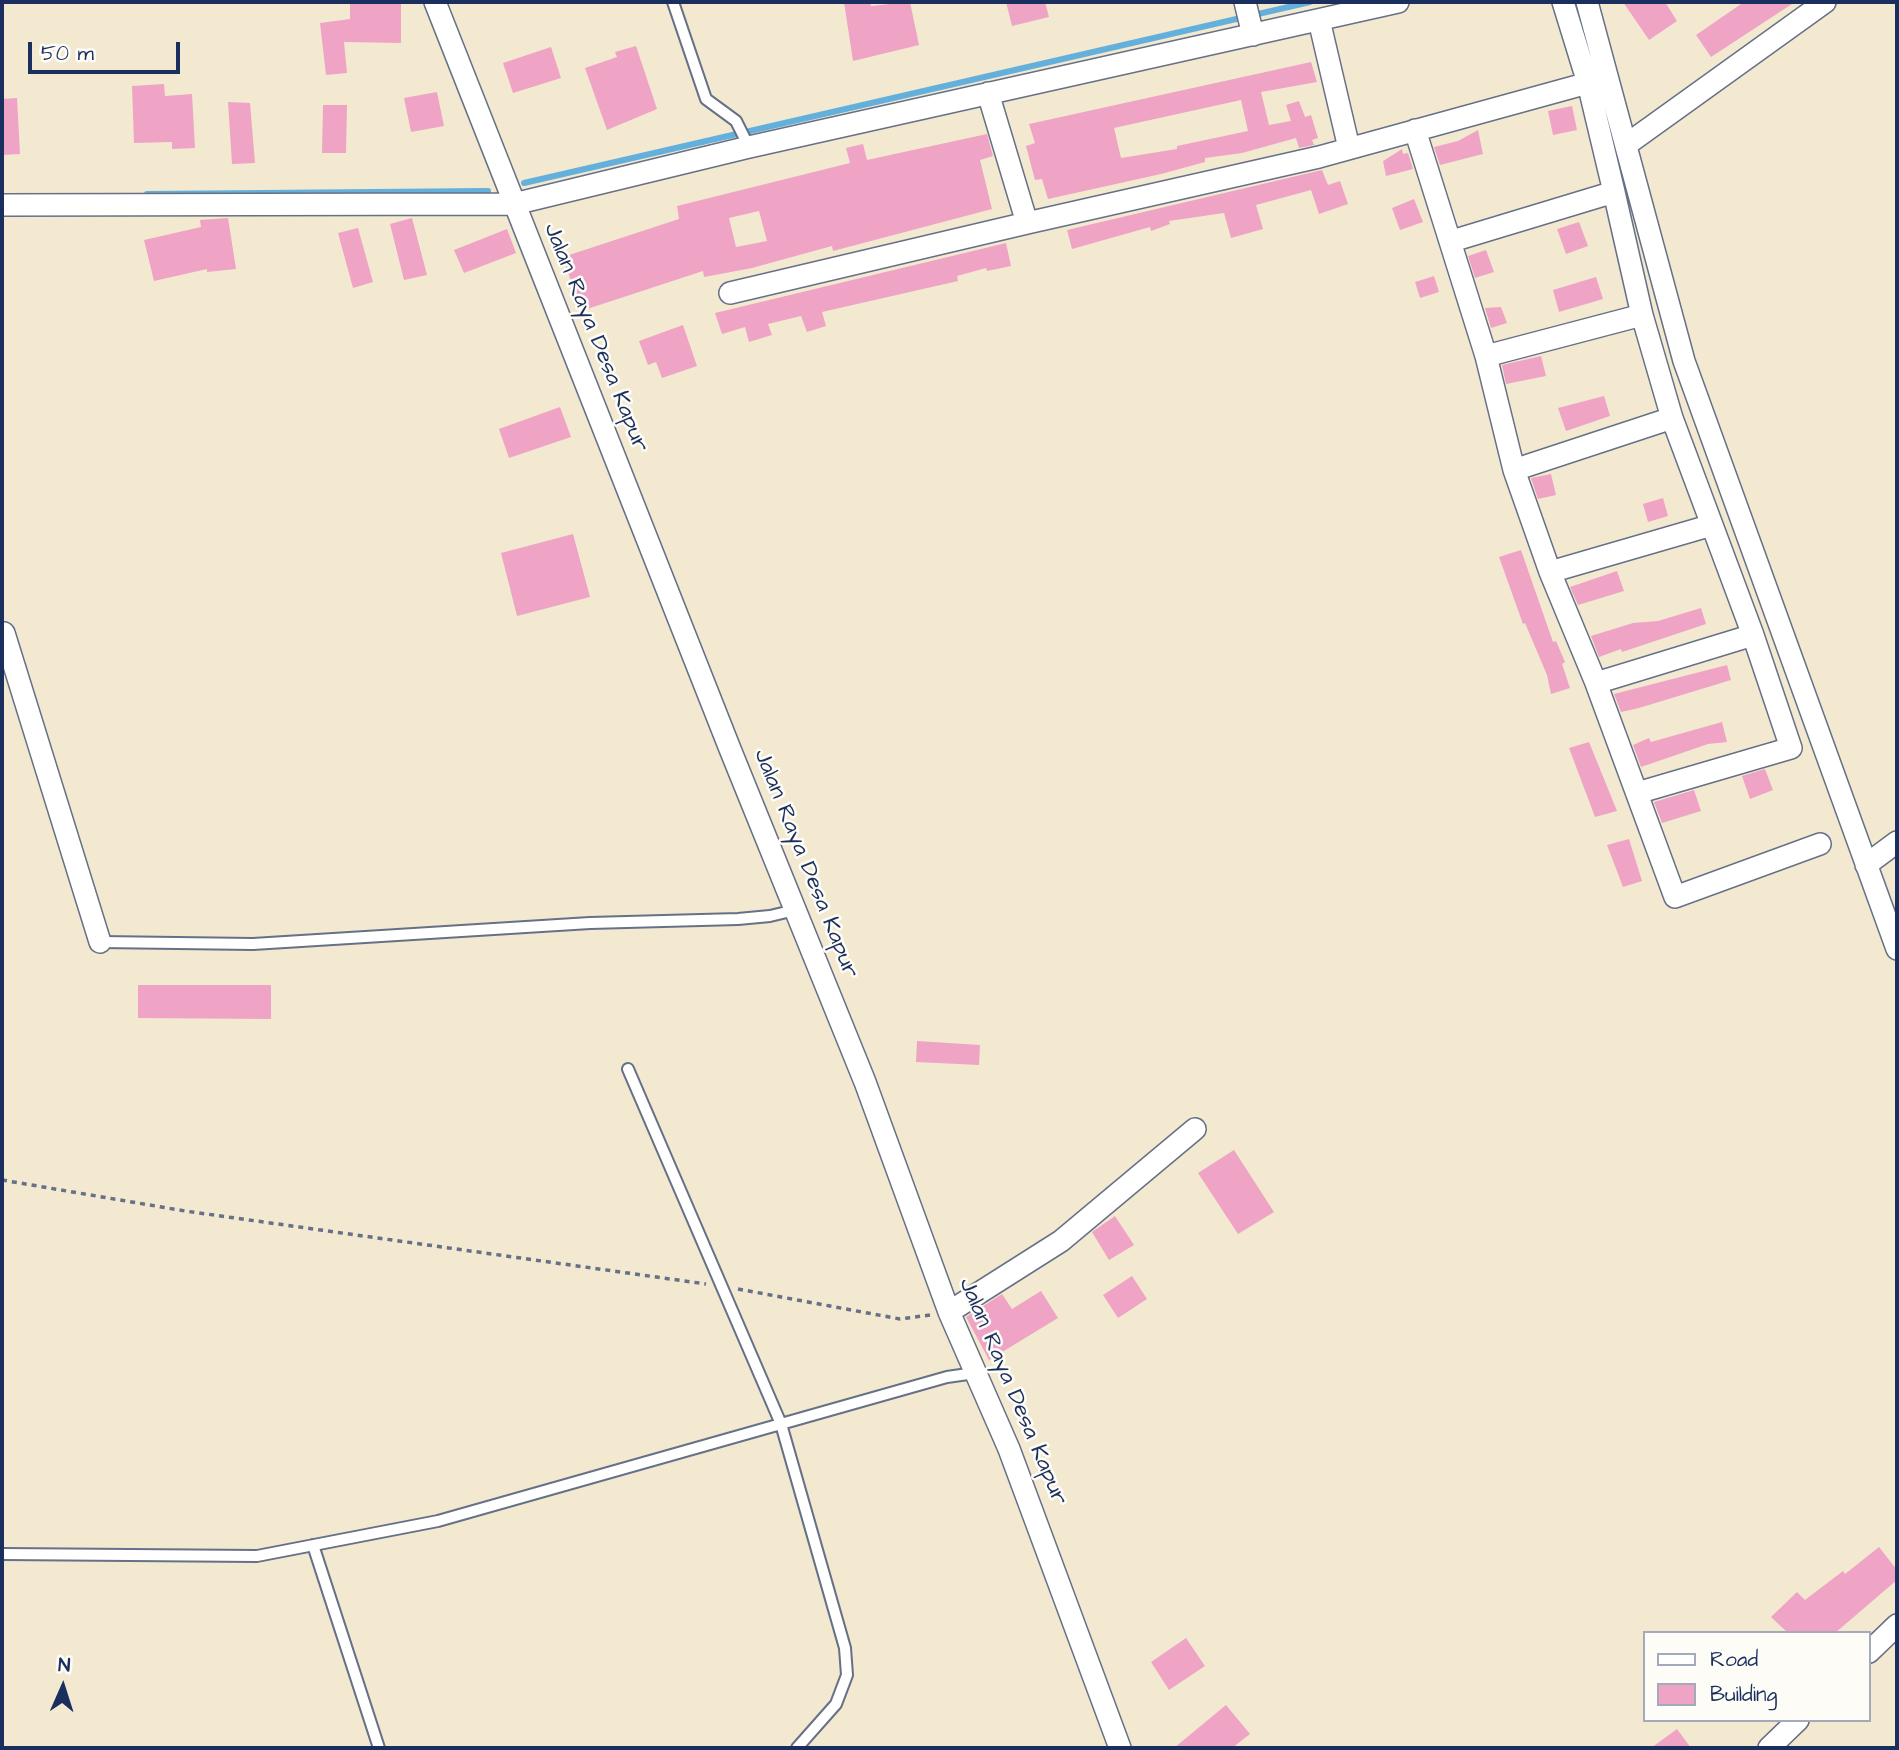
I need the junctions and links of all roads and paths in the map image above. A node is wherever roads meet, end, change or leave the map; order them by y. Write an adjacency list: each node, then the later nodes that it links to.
1 (435, 2): 17 (street, Jalan Raya Desa Kapur)
2 (673, 2): 13 (lane)
3 (1245, 2): 9 (street)
4 (1398, 2): 8 (street)
5 (1563, 2): 10 (street)
6 (1587, 2): 14 (street)
7 (1825, 2): 14 (street)
8 (1319, 20): 9 (street); 15 (street)
9 (1253, 34): 11 (street)
10 (1588, 83): 12 (street); 16 (street)
11 (988, 93): 13 (street); 19 (street)
12 (1415, 130): 15 (street); 20 (street)
13 (745, 140): 17 (street)
14 (1626, 145): 34 (street)
15 (1349, 148): 19 (street)
16 (1614, 192): 20 (street); 22 (street)
17 (513, 204): 18 (street); 35 (street, Jalan Raya Desa Kapur)
18 (2, 205)
19 (1027, 223): 21 (street)
20 (1452, 241): 23 (street)
21 (730, 293)
22 (1642, 314): 23 (street); 24 (street)
23 (1486, 356): 25 (street)
24 (1672, 418): 25 (street); 26 (street)
25 (1514, 470): 27 (street)
26 (1713, 525): 27 (street); 29 (street)
27 (1550, 572): 30 (street)
28 (4, 633): 36 (street)
29 (1753, 635): 30 (street); 31 (street)
30 (1596, 683): 31 (street)
31 (1637, 793): 33 (street)
32 (1897, 842): 34 (street)
33 (1820, 845)
34 (1866, 865): 37 (street)
35 (795, 910): 36 (lane); 42 (street, Jalan Raya Desa Kapur)
36 (100, 942)
37 (1897, 949)
38 (628, 1069): 41 (lane)
39 (1195, 1129): 42 (street)
40 (2, 1180): 41 (path)
41 (721, 1286): 42 (path); 44 (lane)
42 (949, 1312): 43 (street, Jalan Raya Desa Kapur)
43 (975, 1373): 44 (lane); 52 (street, Jalan Raya Desa Kapur)
44 (781, 1424): 45 (lane); 51 (lane)
45 (313, 1545): 46 (lane); 50 (lane)
46 (2, 1554)
47 (1897, 1625): 48 (street)
48 (1871, 1650)
49 (1796, 1722): 53 (street)
50 (379, 1748)
51 (796, 1748)
52 (1120, 1748)
53 (1769, 1748)

